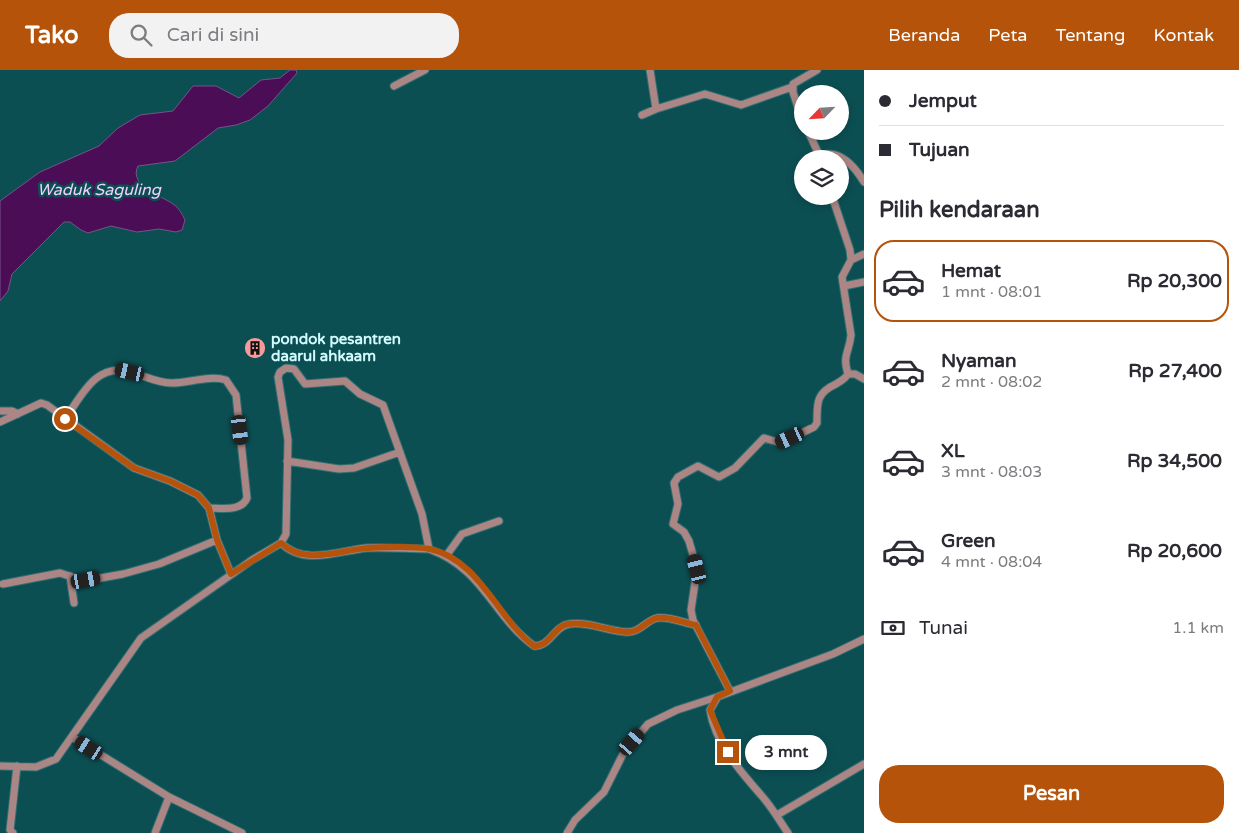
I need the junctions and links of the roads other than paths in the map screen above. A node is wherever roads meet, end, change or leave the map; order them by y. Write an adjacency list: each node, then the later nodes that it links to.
1 (425, 70): 4 (street)
2 (650, 70): 7 (street)
3 (817, 70): 5 (street)
4 (394, 86)
5 (792, 87): 6 (street); 7 (street)
6 (794, 94)
7 (656, 109): 8 (street)
8 (642, 115)
9 (849, 164): 10 (street)
10 (864, 182)
11 (835, 205): 13 (street)
12 (864, 254): 13 (street)
13 (851, 260): 15 (street)
14 (864, 282): 15 (street)
15 (844, 286): 16 (street)
16 (848, 374): 17 (street); 34 (street)
17 (864, 379)
18 (0, 411): 19 (street)
19 (18, 414): 20 (street); 21 (street)
20 (65, 419): 24 (street); 24 (street)
21 (0, 422)
22 (400, 452): 23 (street); 23 (street); 28 (street)
23 (287, 462): 27 (street)
24 (209, 508): 26 (street)
25 (499, 521): 29 (street)
26 (217, 540): 30 (street); 31 (street)
27 (281, 543): 28 (street); 30 (street)
28 (429, 549): 29 (street)
29 (446, 556): 34 (street)
30 (231, 574): 38 (street)
31 (70, 576): 32 (street); 33 (street)
32 (3, 584)
33 (74, 602)
34 (696, 625): 36 (street)
35 (864, 639): 36 (street)
36 (730, 691): 37 (street)
37 (717, 697): 43 (street); 47 (street)
38 (72, 738): 41 (street); 42 (street)
39 (864, 764): 43 (street)
40 (0, 766): 41 (street)
41 (17, 766): 44 (street)
42 (168, 797): 45 (street); 46 (street)
43 (777, 815): 48 (street)
44 (13, 833)
45 (155, 833)
46 (242, 833)
47 (567, 833)
48 (788, 833)

